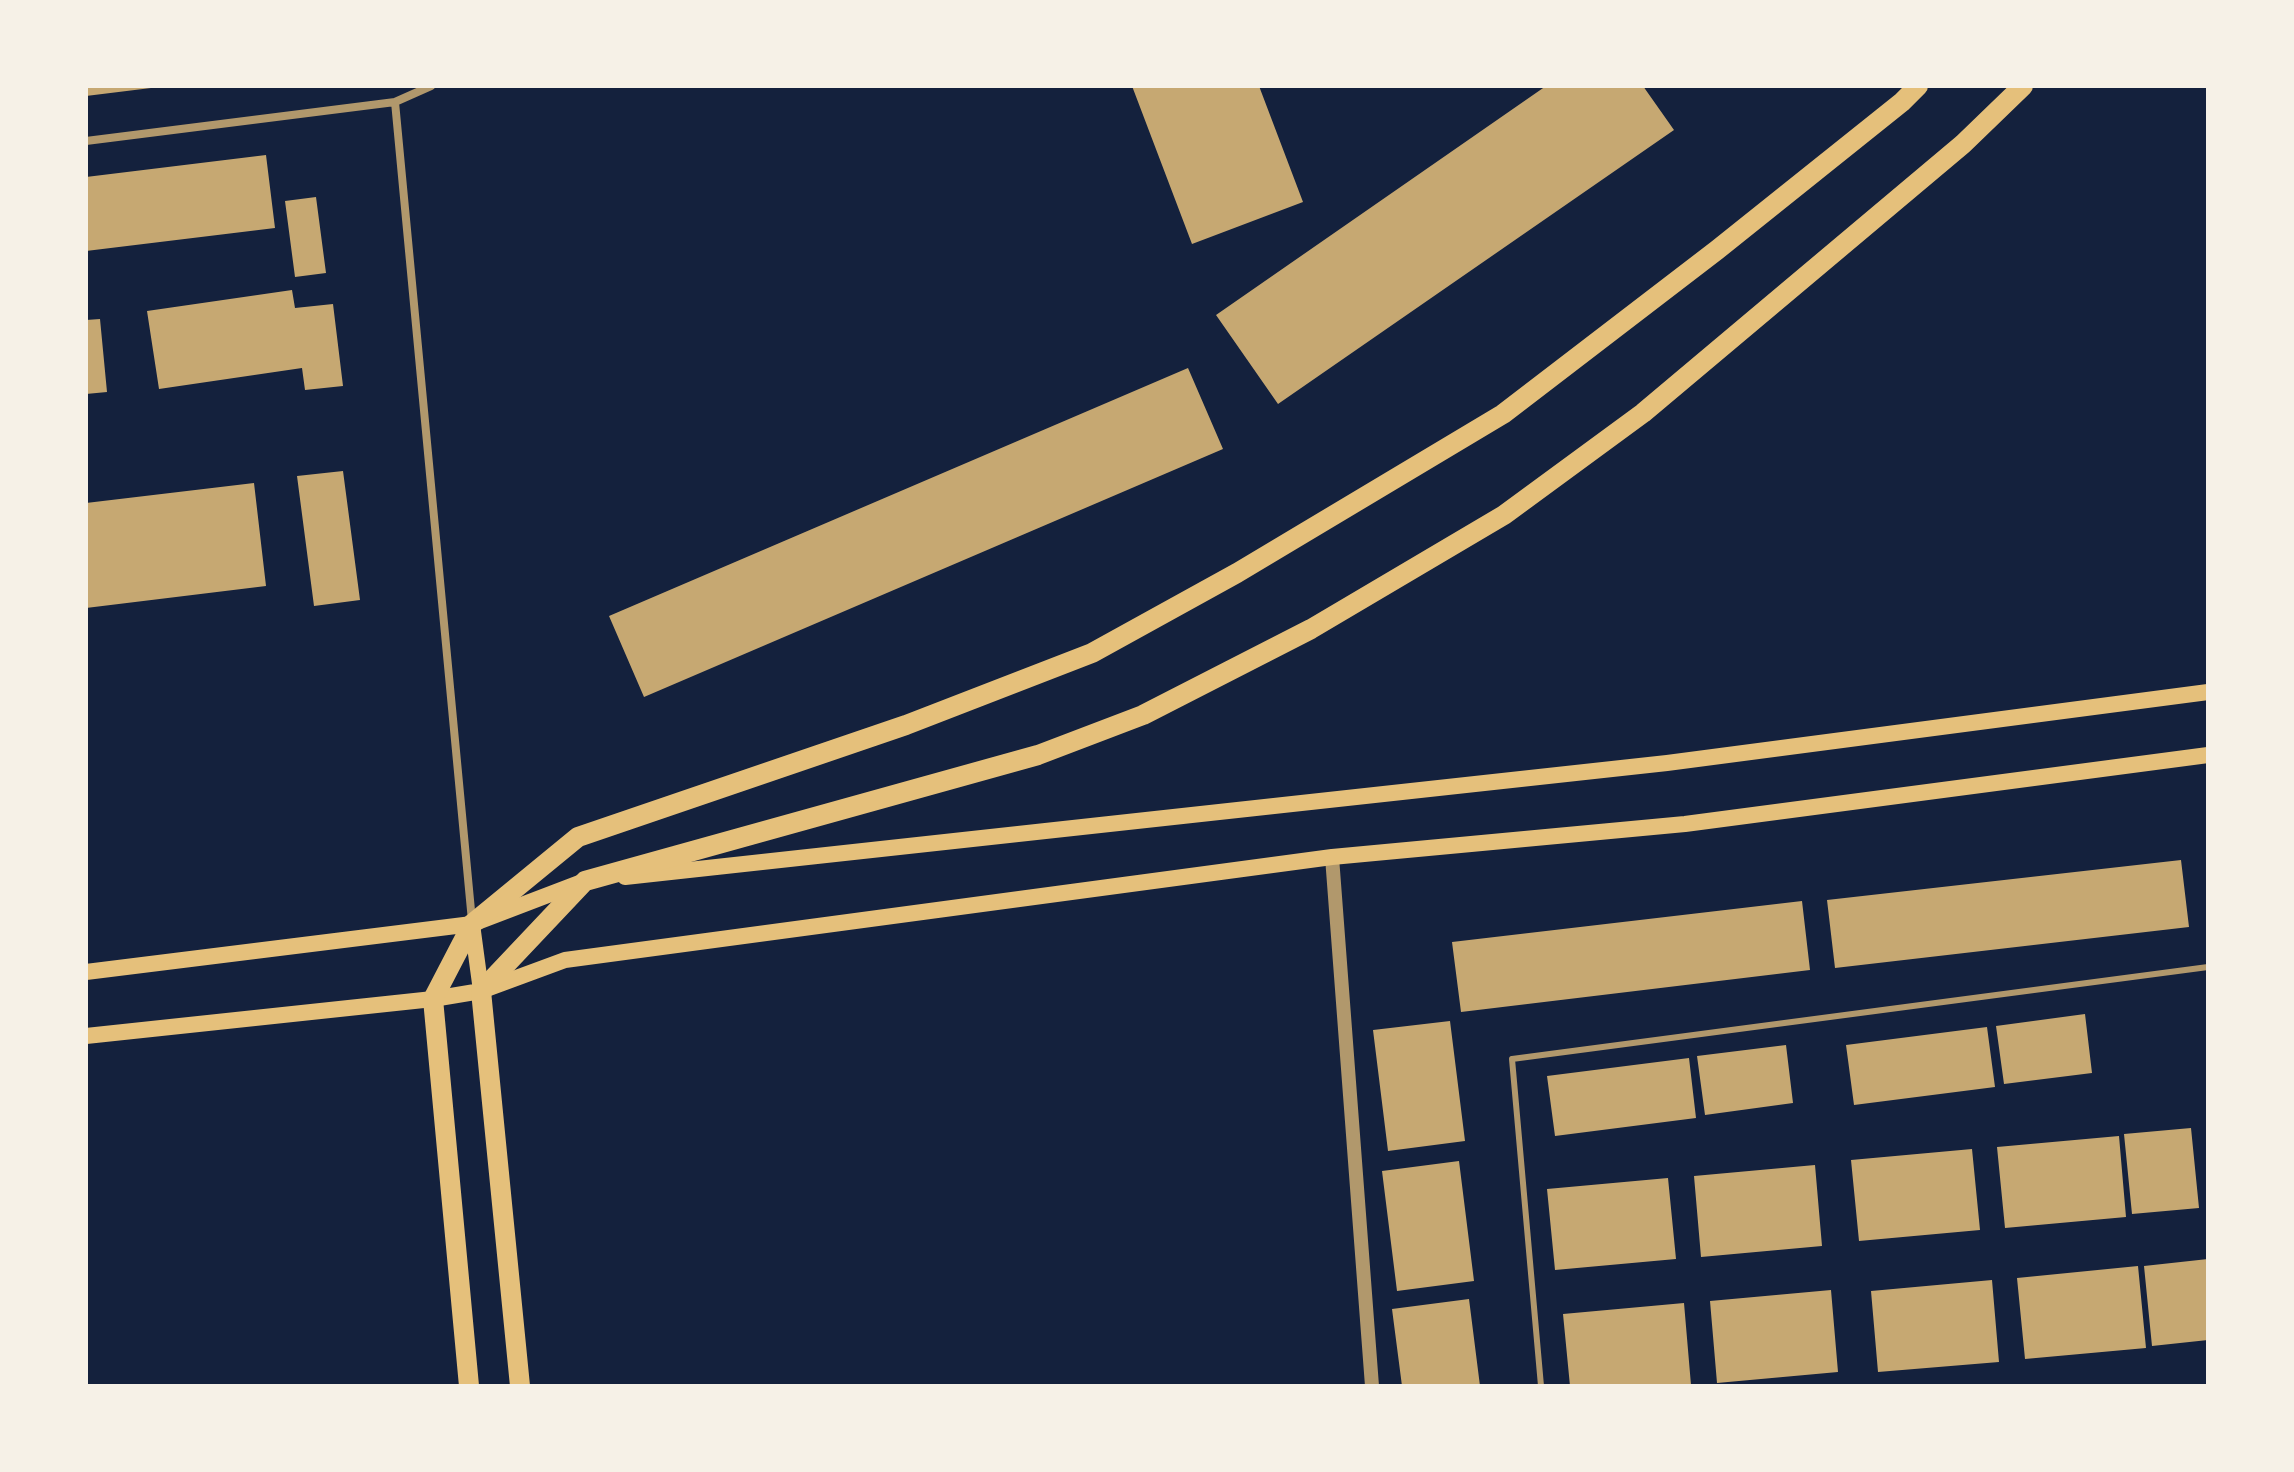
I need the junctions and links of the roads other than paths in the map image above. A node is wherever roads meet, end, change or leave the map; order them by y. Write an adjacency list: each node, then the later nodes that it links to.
1 (431, 86): 4 (street)
2 (1918, 86): 10 (main road)
3 (2023, 86): 9 (main road)
4 (395, 102): 5 (street); 10 (street)
5 (86, 141)
6 (2208, 692): 9 (main road)
7 (2208, 755): 8 (main road)
8 (1332, 857): 13 (main road); 18 (street)
9 (585, 881): 10 (main road); 13 (main road)
10 (472, 924): 12 (main road); 13 (main road); 14 (main road)
11 (2208, 967): 19 (lane)
12 (86, 972)
13 (481, 991): 14 (main road); 17 (main road)
14 (433, 999): 15 (main road); 16 (main road)
15 (86, 1036)
16 (469, 1386)
17 (520, 1386)
18 (1372, 1386)
19 (1541, 1386)

